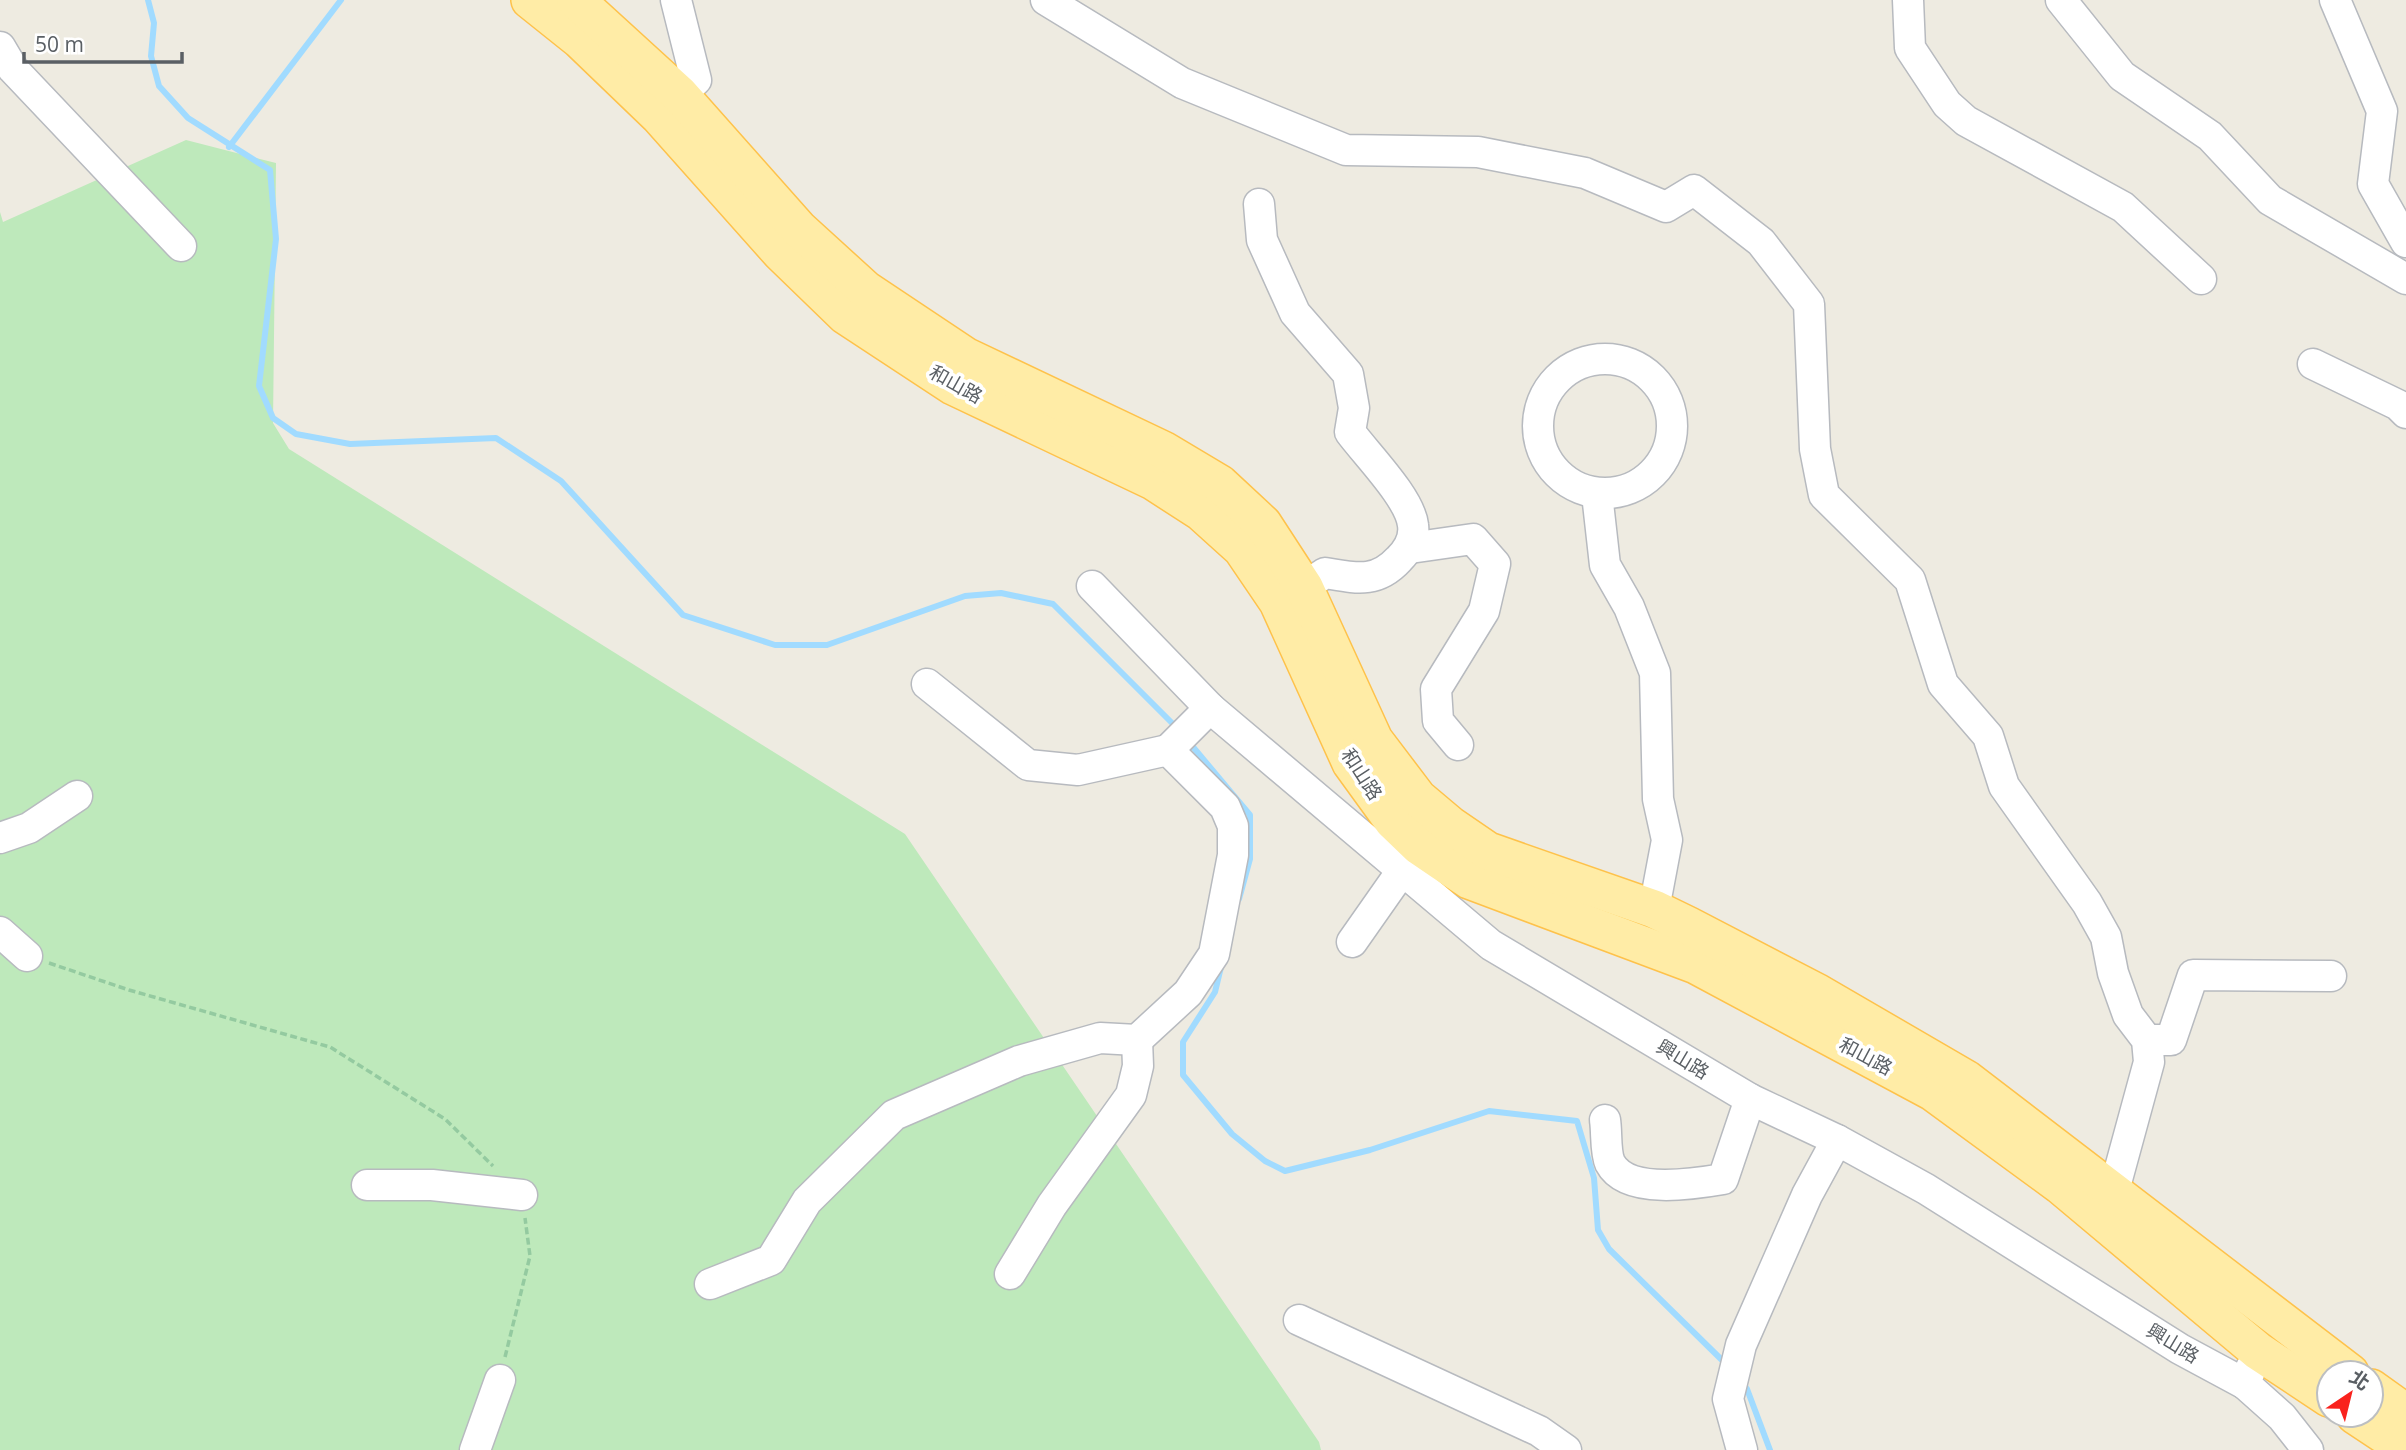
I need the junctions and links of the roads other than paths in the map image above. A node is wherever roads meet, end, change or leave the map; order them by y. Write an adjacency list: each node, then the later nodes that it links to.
1 (530, 0): 27 (main road, 和山路)
2 (576, 0): 9 (main road, 和山路)
3 (676, 0): 9 (street)
4 (1046, 0): 34 (street)
5 (1908, 0): 13 (street)
6 (2061, 0): 14 (street)
7 (2336, 0): 11 (street)
8 (0, 47): 12 (street)
9 (680, 95): 20 (main road, 和山路)
10 (1259, 204): 18 (street)
11 (2406, 242)
12 (181, 246)
13 (2200, 279)
14 (2406, 279)
15 (2313, 364): 16 (street)
16 (2406, 412)
17 (1597, 494): 17 (street); 28 (street)
18 (1410, 548): 20 (street); 23 (street)
19 (1093, 586): 22 (street, 興山路)
20 (1304, 587): 28 (main road, 和山路)
21 (927, 684): 24 (street)
22 (1210, 708): 24 (street); 27 (street, 興山路)
23 (1458, 745)
24 (1168, 750): 33 (street)
25 (77, 796): 26 (street)
26 (0, 838)
27 (1411, 859): 30 (street); 35 (street, 興山路); 45 (main road, 和山路)
28 (1654, 909): 39 (main road, 和山路)
29 (0, 932): 31 (street)
30 (1352, 942)
31 (27, 956)
32 (2331, 976): 34 (street)
33 (1136, 1040): 41 (street); 42 (street)
34 (2147, 1040): 39 (street)
35 (1750, 1099): 36 (street); 37 (street, 興山路)
36 (1605, 1120)
37 (1837, 1140): 45 (street, 興山路); 54 (street)
38 (367, 1185): 40 (street)
39 (2113, 1194): 44 (main road, 和山路)
40 (522, 1195)
41 (1010, 1274)
42 (710, 1284)
43 (1299, 1320): 53 (street)
44 (2331, 1359)
45 (2251, 1368): 47 (main road, 和山路); 55 (street, 興山路)
46 (499, 1380): 52 (street)
47 (2315, 1393)
48 (2385, 1398): 49 (main road)
49 (2406, 1413)
50 (2377, 1429): 51 (main road)
51 (2406, 1448)
52 (475, 1450)
53 (1566, 1450)
54 (1742, 1450)
55 (2308, 1450)

